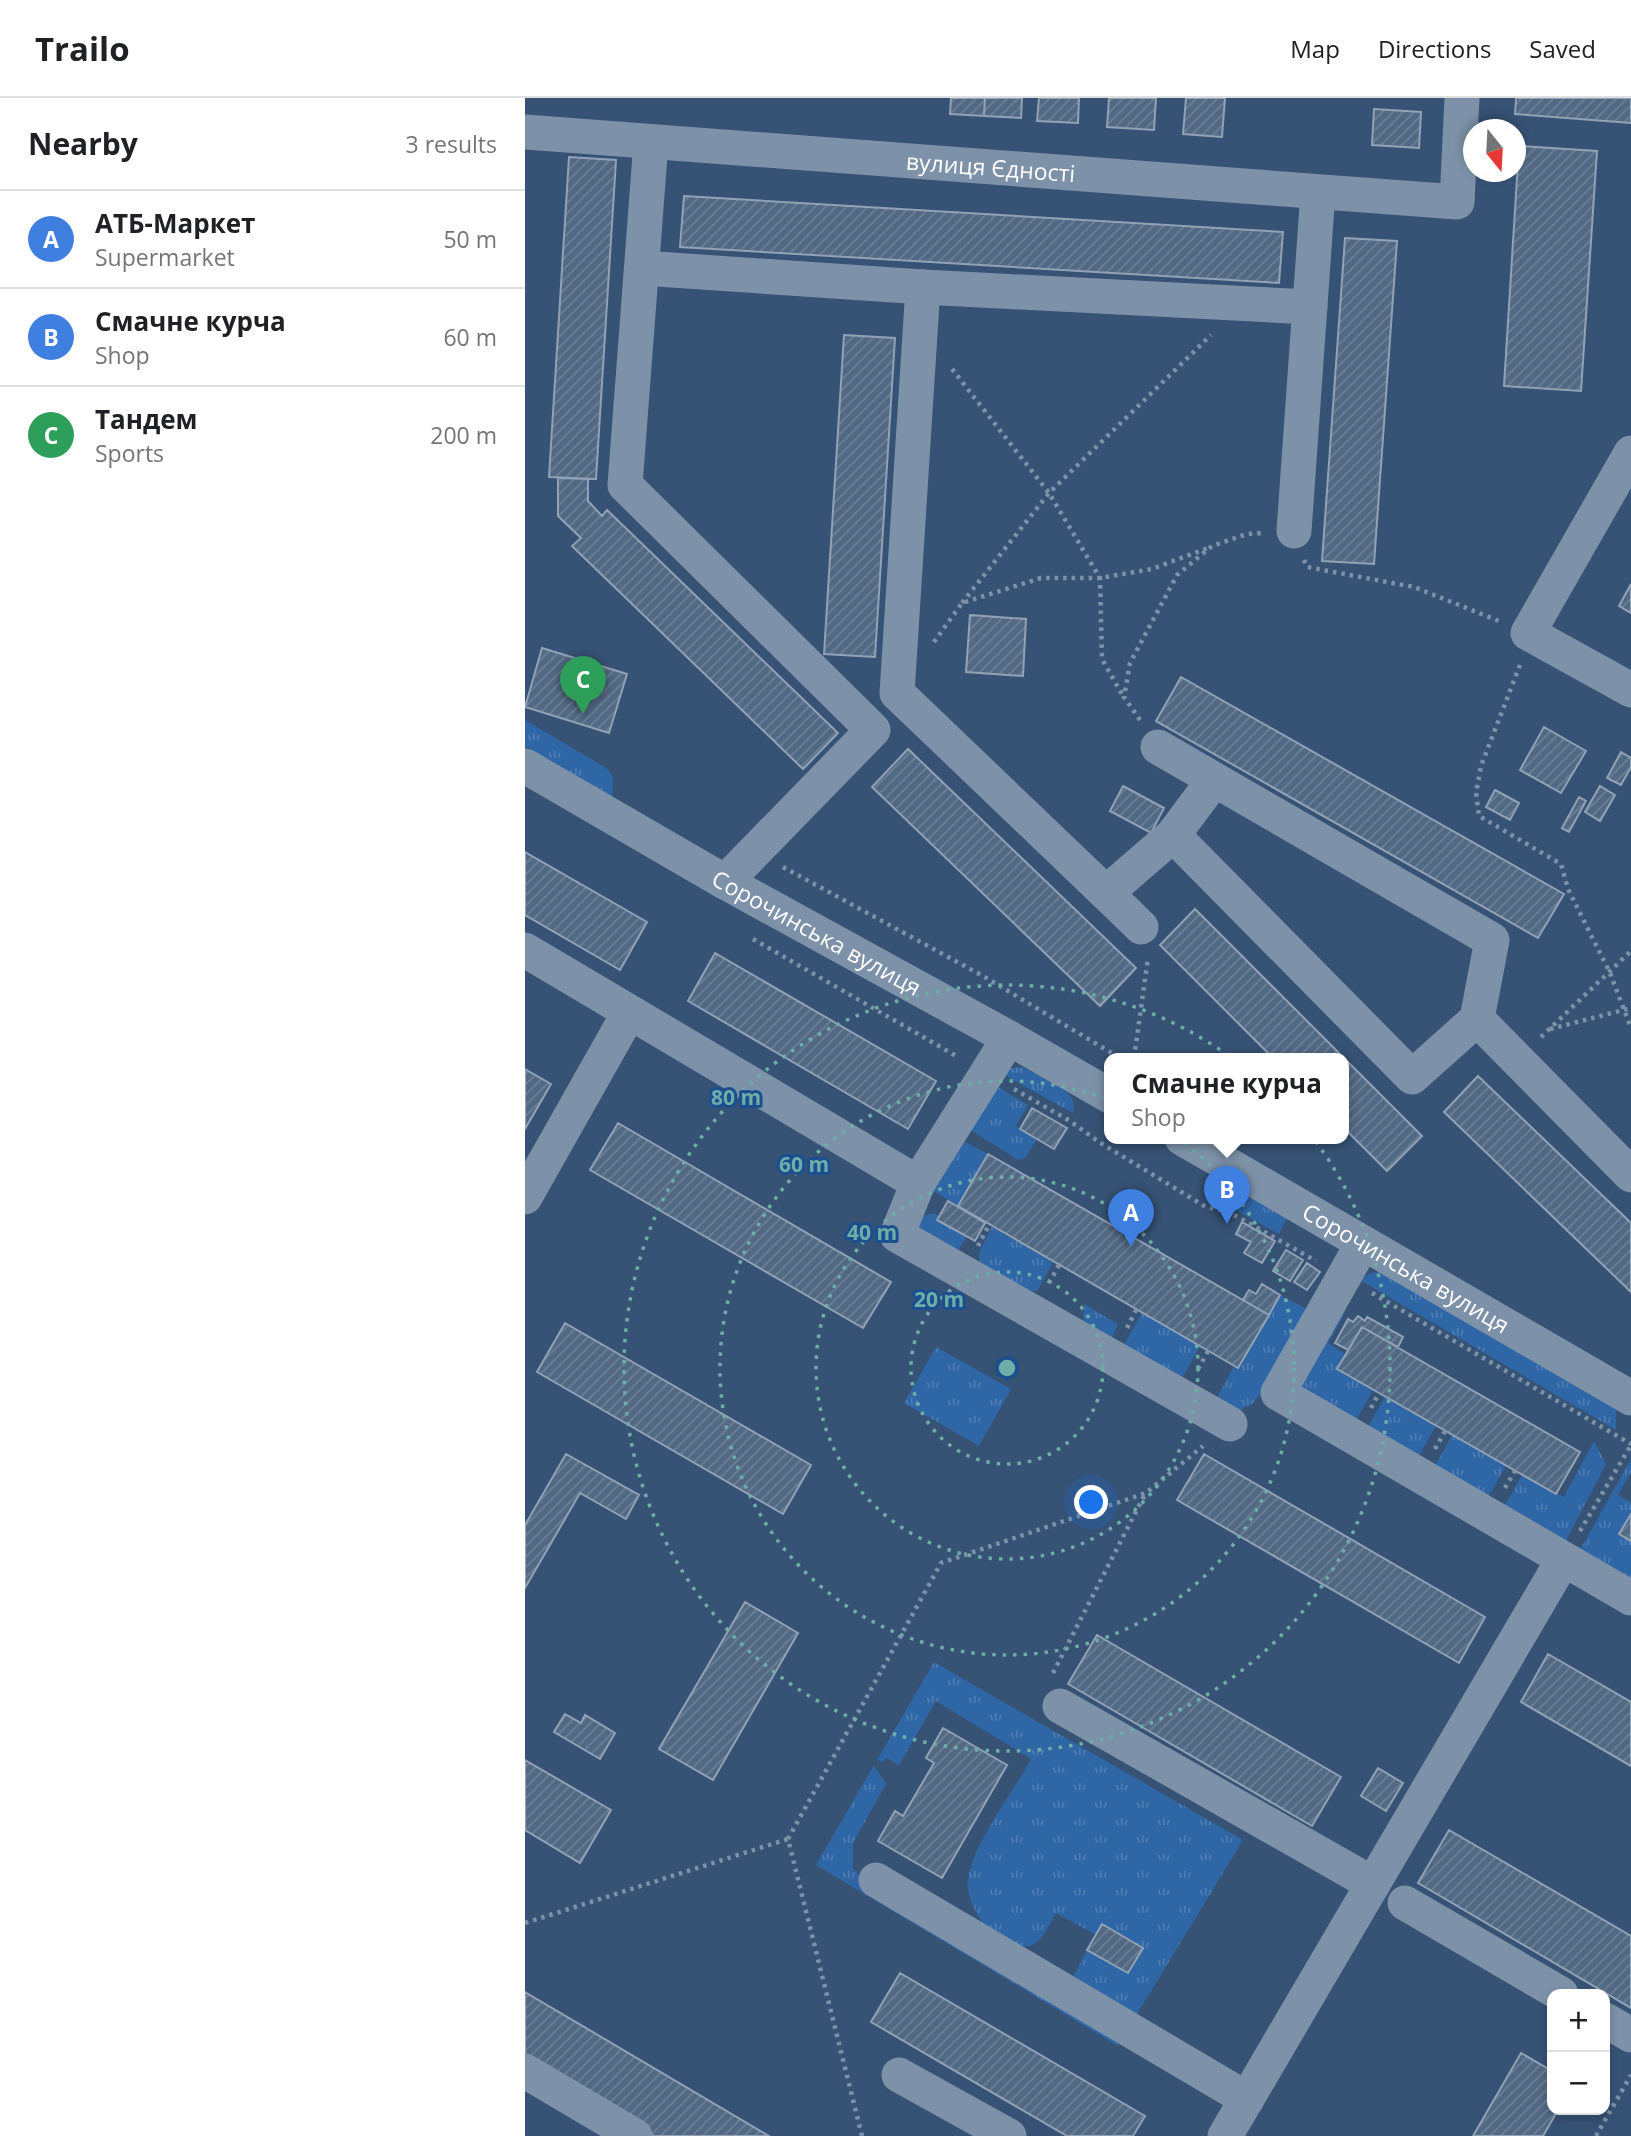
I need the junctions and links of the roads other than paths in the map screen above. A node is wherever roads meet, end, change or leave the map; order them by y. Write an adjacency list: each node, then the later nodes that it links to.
1 (1462, 98): 4 (street, вулиця Єдності)
2 (525, 132): 3 (street, вулиця Єдності)
3 (651, 142): 4 (street, вулиця Єдності); 5 (street)
4 (1318, 192): 7 (street)
5 (642, 268): 6 (street); 12 (street)
6 (923, 288): 7 (street); 11 (street)
7 (1310, 307): 9 (street)
8 (1631, 453): 10 (street)
9 (1294, 531)
10 (1631, 690)
11 (897, 692): 12 (street); 18 (street)
12 (873, 730): 17 (street)
13 (1158, 747): 15 (street)
14 (525, 766): 17 (street, Сорочинська вулиця)
15 (1214, 780): 16 (street); 22 (street)
16 (1173, 835): 18 (street); 22 (street)
17 (725, 882): 23 (street, Сорочинська вулиця)
18 (1106, 893): 19 (street)
19 (1142, 927)
20 (525, 950): 21 (street)
21 (629, 1013): 27 (street); 28 (street)
22 (1477, 1019): 26 (street)
23 (1009, 1038): 24 (street, Сорочинська вулиця); 27 (street)
24 (1104, 1093)
25 (1192, 1144): 29 (street, Сорочинська вулиця)
26 (1631, 1175)
27 (918, 1183): 31 (street)
28 (525, 1197)
29 (1363, 1243): 30 (street, Сорочинська вулиця); 32 (street)
30 (1631, 1398)
31 (1230, 1424)
32 (1563, 1560): 33 (street); 36 (street)
33 (1631, 1598)
34 (1060, 1706): 36 (street)
35 (876, 1880): 43 (street)
36 (1373, 1884): 43 (street)
37 (1405, 1903): 38 (street)
38 (1552, 1989)
39 (1610, 2023): 40 (street)
40 (1631, 2035)
41 (525, 2071): 44 (street)
42 (899, 2076): 45 (street)
43 (1247, 2099): 46 (street)
44 (635, 2136)
45 (1009, 2136)
46 (1225, 2136)

